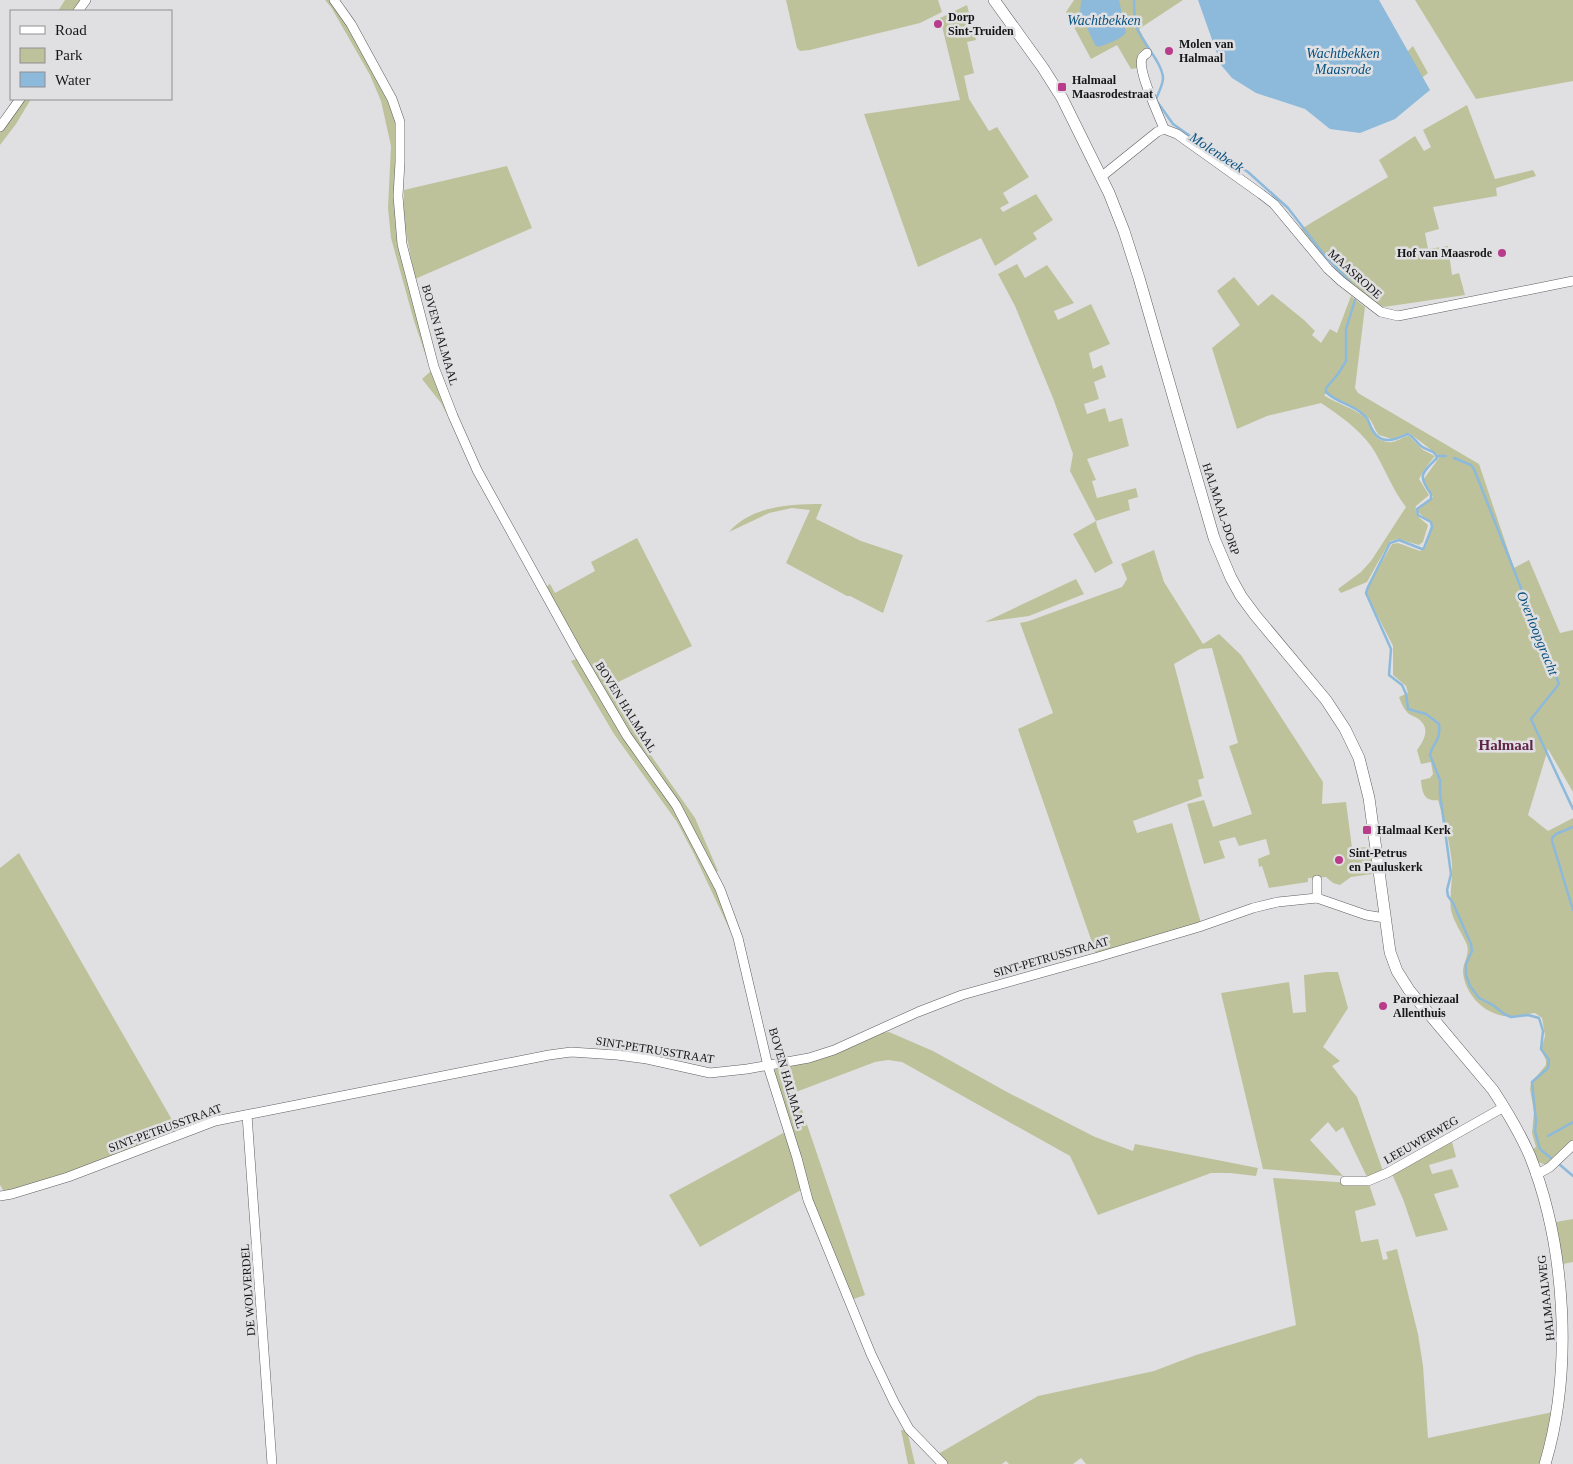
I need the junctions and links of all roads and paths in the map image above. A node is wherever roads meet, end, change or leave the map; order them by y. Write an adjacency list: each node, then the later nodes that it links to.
1 (334, 0): 12 (street, BOVEN HALMAAL)
2 (994, 0): 7 (street, HALMAAL-DORP)
3 (1147, 53): 6 (street)
4 (19, 100): 5 (street)
5 (0, 127)
6 (1164, 129): 7 (street); 8 (street, MAASRODE)
7 (1100, 177): 11 (street, HALMAAL-DORP)
8 (1573, 281)
9 (1317, 880): 10 (street)
10 (1317, 898): 11 (street, SINT-PETRUSSTRAAT); 12 (street, SINT-PETRUSSTRAAT)
11 (1385, 918): 13 (street, HALMAAL-DORP)
12 (768, 1066): 14 (street, SINT-PETRUSSTRAAT); 20 (street, BOVEN HALMAAL)
13 (1504, 1107): 16 (street, HALMAALWEG); 17 (street, LEEUWERWEG)
14 (247, 1115): 18 (street, SINT-PETRUSSTRAAT); 19 (street, DE WOLVERDEL)
15 (1573, 1146): 16 (street)
16 (1536, 1175): 21 (street, HALMAALWEG)
17 (1345, 1181)
18 (0, 1196)
19 (272, 1464)
20 (943, 1464)
21 (1545, 1464)

